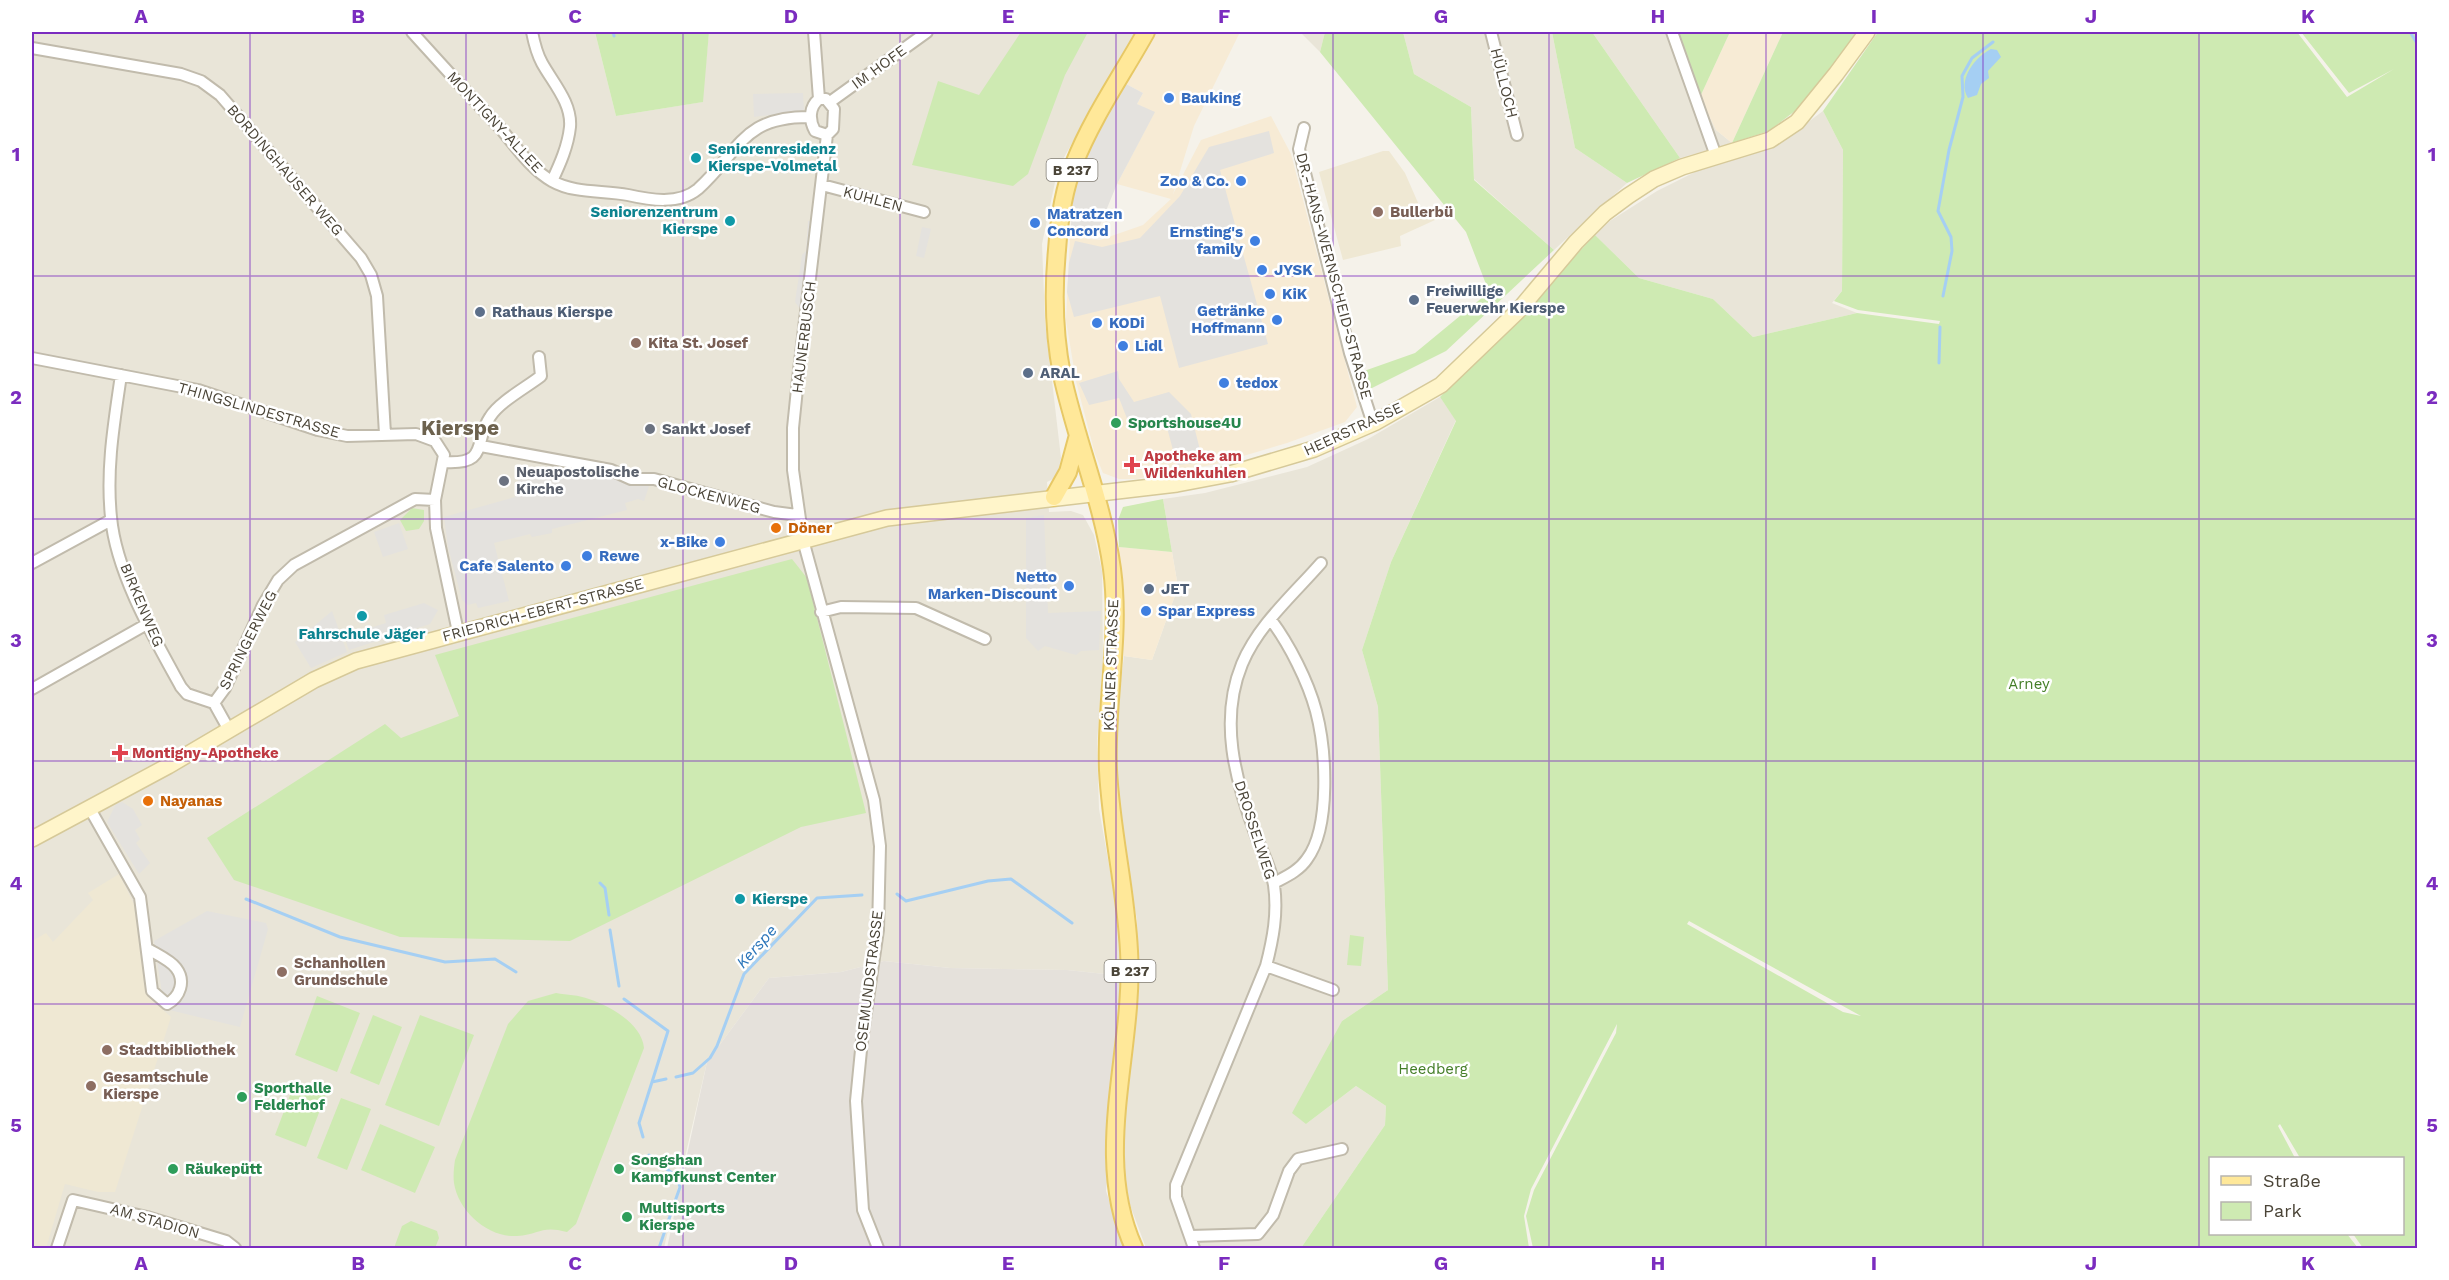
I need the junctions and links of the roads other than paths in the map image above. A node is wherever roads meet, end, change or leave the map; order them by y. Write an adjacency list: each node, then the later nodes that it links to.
1 (414, 32): 17 (street, MONTIGNY-ALLEE)
2 (532, 32): 17 (street)
3 (814, 32): 10 (street)
4 (927, 32): 11 (street, IM HOFE)
5 (1146, 32): 25 (main road, KÖLNER STRASSE / B 237)
6 (1491, 32): 15 (street, HÜLLOCH)
7 (1672, 32): 16 (street)
8 (1867, 32): 16 (main road, HEERSTRASSE)
9 (32, 48): 24 (street, BORDINGHAUSER WEG)
10 (819, 99): 11 (street); 12 (street)
11 (830, 102): 14 (street)
12 (811, 117): 14 (street); 17 (street, MONTIGNY-ALLEE)
13 (1304, 128): 23 (street, DR.-HANS-WERNSCHEID-STRASSE)
14 (827, 135): 18 (street, HAUNERBUSCH)
15 (1517, 135)
16 (1716, 156): 23 (main road, HEERSTRASSE)
17 (552, 181)
18 (822, 185): 19 (street, KUHLEN); 31 (street, HAUNERBUSCH)
19 (924, 212)
20 (539, 357): 26 (street)
21 (32, 358): 22 (street, THINGSLINDESTRASSE)
22 (121, 375): 24 (street, THINGSLINDESTRASSE); 32 (street, BIRKENWEG)
23 (1373, 424): 28 (main road, HEERSTRASSE)
24 (385, 434): 27 (street, THINGSLINDESTRASSE)
25 (1078, 434): 28 (main road, KÖLNER STRASSE / B 237); 29 (main road)
26 (481, 446): 27 (street); 31 (street, GLOCKENWEG)
27 (444, 462): 30 (street)
28 (1094, 494): 29 (main road, FRIEDRICH-EBERT-STRASSE); 55 (main road, KÖLNER STRASSE / B 237)
29 (1054, 497): 33 (main road, FRIEDRICH-EBERT-STRASSE)
30 (435, 500): 39 (street); 42 (street, SPRINGERWEG)
31 (797, 515): 33 (street, HAUNERBUSCH)
32 (111, 520): 34 (street); 38 (street, BIRKENWEG)
33 (803, 540): 36 (street, OSEMUNDSTRASSE); 39 (main road, FRIEDRICH-EBERT-STRASSE)
34 (32, 563)
35 (1321, 563): 37 (street, DROSSELWEG)
36 (821, 612): 40 (street); 54 (street, OSEMUNDSTRASSE)
37 (1270, 620): 46 (street, DROSSELWEG); 46 (street)
38 (147, 624): 41 (street); 42 (street, BIRKENWEG)
39 (458, 632): 43 (main road, FRIEDRICH-EBERT-STRASSE)
40 (985, 639)
41 (32, 689)
42 (214, 703): 43 (street, SPRINGERWEG)
43 (229, 730): 44 (main road, FRIEDRICH-EBERT-STRASSE)
44 (90, 809): 45 (main road, FRIEDRICH-EBERT-STRASSE); 47 (street)
45 (32, 839)
46 (1274, 883): 48 (street, DROSSELWEG)
47 (148, 949): 47 (street)
48 (1266, 966): 49 (street); 51 (street, DROSSELWEG)
49 (1333, 990)
50 (1342, 1149): 51 (street)
51 (1191, 1236): 56 (street, DROSSELWEG)
52 (57, 1248): 53 (street, AM STADION)
53 (235, 1248)
54 (878, 1248)
55 (1134, 1248)
56 (1194, 1248)

